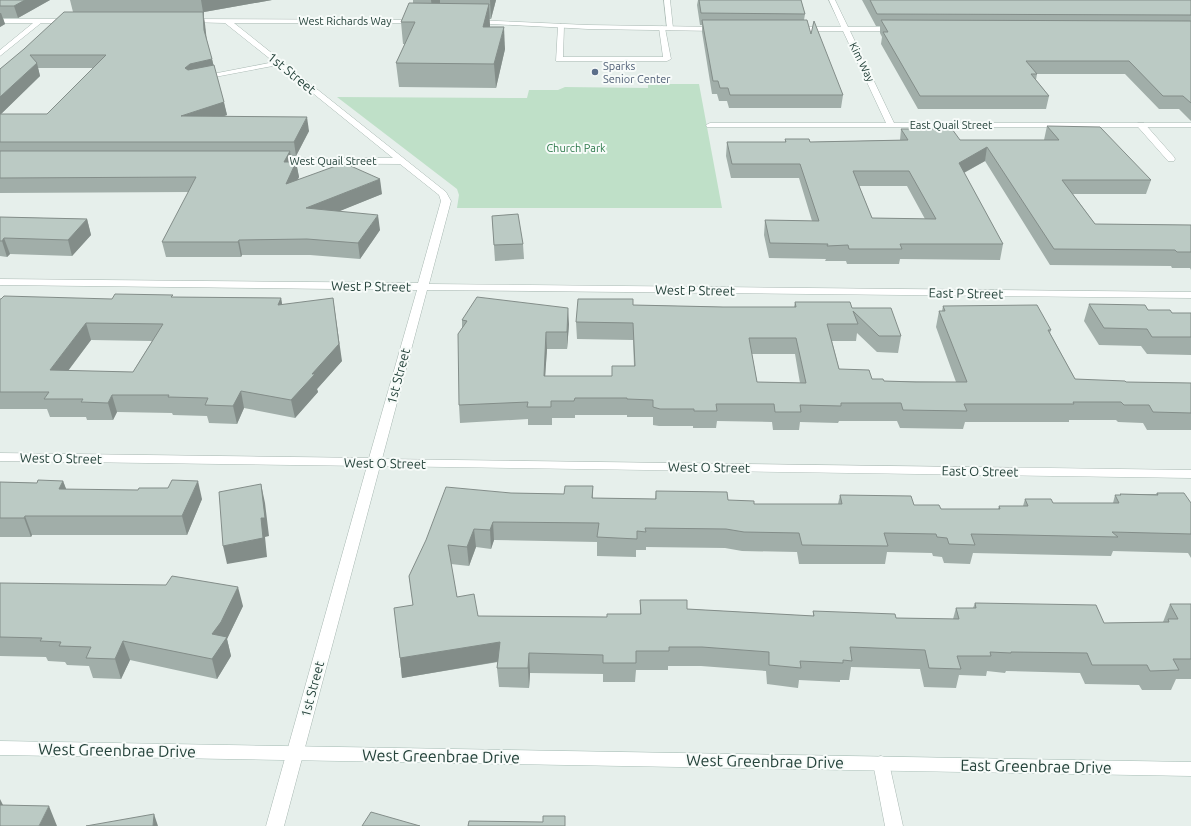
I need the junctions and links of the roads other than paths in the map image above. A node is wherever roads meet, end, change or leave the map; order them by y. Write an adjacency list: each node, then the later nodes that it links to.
1 (667, 0): 12 (street)
2 (832, 0): 14 (street, Kim Way)
3 (0, 21): 4 (street)
4 (39, 21): 5 (street); 17 (street)
5 (78, 21)
6 (182, 21): 7 (street, West Richards Way)
7 (228, 21): 8 (street, West Richards Way); 18 (street, 1st Street)
8 (429, 21)
9 (464, 21): 10 (street)
10 (562, 26): 11 (street); 11 (street)
11 (662, 28): 12 (street)
12 (670, 28): 15 (street)
13 (783, 28): 14 (street)
14 (845, 28): 16 (street); 21 (street, Kim Way)
15 (729, 29)
16 (900, 29)
17 (0, 54)
18 (279, 63): 19 (street); 26 (street, 1st Street)
19 (193, 80)
20 (710, 125): 21 (street, East Quail Street)
21 (891, 125): 22 (street, East Quail Street)
22 (1141, 125): 23 (street, East Quail Street); 24 (street)
23 (1191, 125)
24 (1171, 159)
25 (268, 161): 26 (street, West Quail Street)
26 (403, 161): 28 (street, 1st Street)
27 (0, 282): 28 (street, West P Street)
28 (423, 287): 29 (street, West P Street); 32 (street, 1st Street)
29 (742, 290): 30 (street, East P Street)
30 (1191, 296)
31 (0, 457): 32 (street, West O Street)
32 (375, 462): 33 (street, West O Street); 36 (street, 1st Street)
33 (769, 468): 34 (street, East O Street)
34 (1191, 474)
35 (0, 748): 36 (street, West Greenbrae Drive)
36 (295, 753): 37 (street, West Greenbrae Drive); 39 (street, 1st Street)
37 (881, 763): 38 (street, East Greenbrae Drive); 40 (street)
38 (1191, 769)
39 (275, 826)
40 (894, 826)

